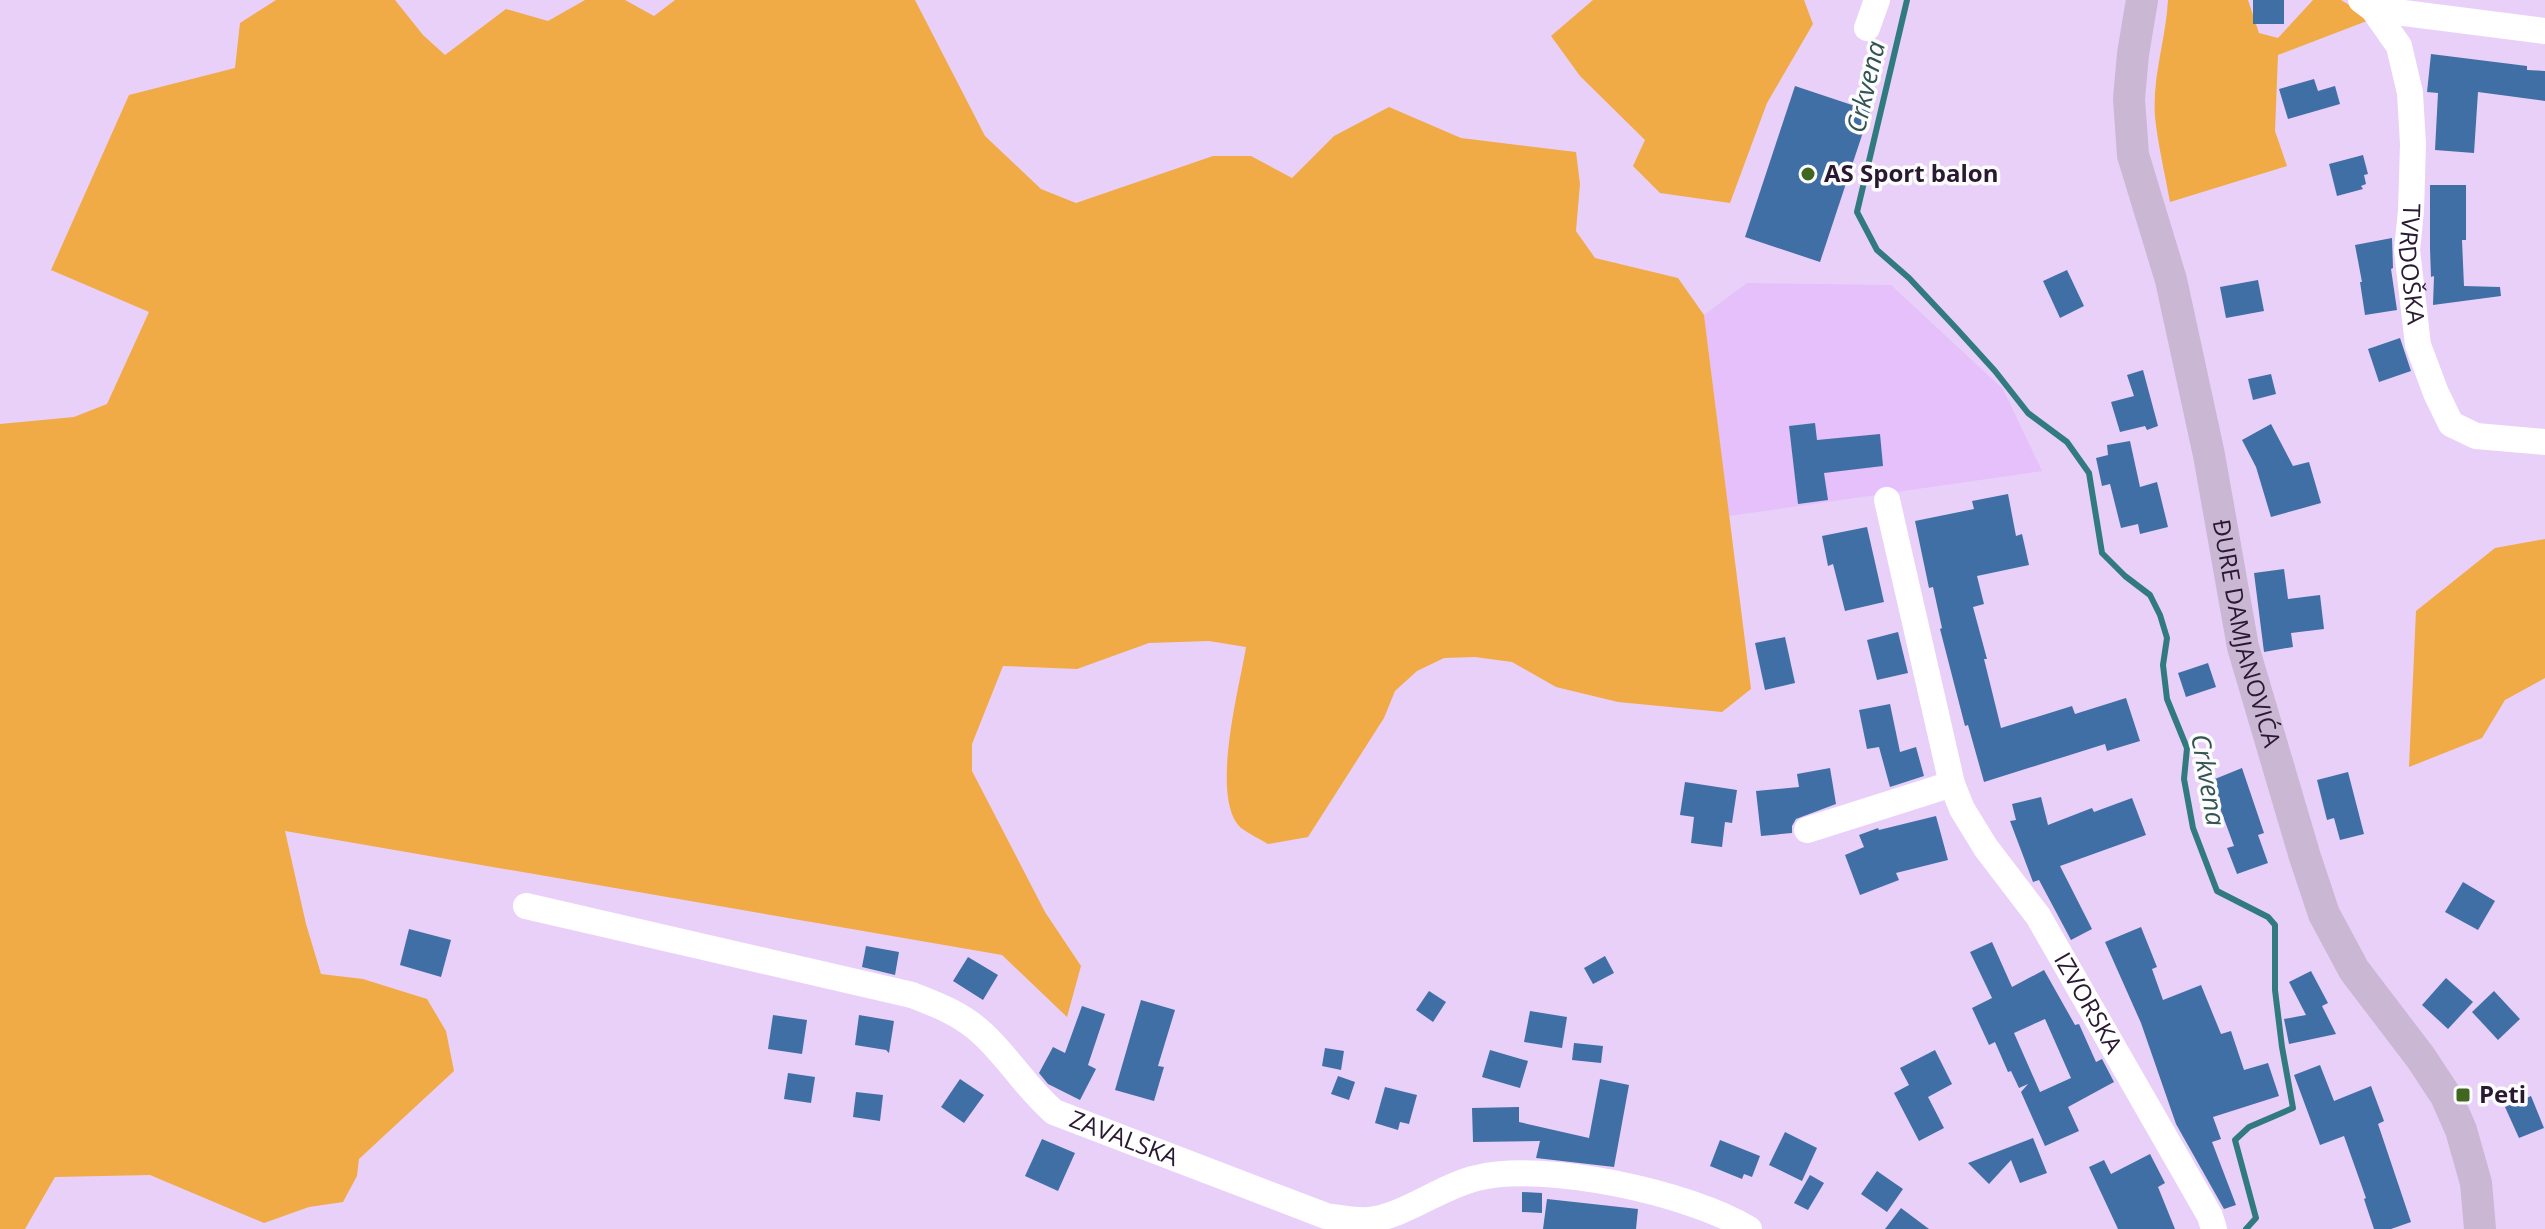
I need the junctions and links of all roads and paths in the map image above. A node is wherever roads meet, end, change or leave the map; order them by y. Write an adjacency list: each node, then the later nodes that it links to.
1 (1877, 0): 4 (street)
2 (2142, 0): 13 (main road, ĐURE DAMJANOVIĆA)
3 (2367, 4): 5 (street, TVRDOŠKA); 6 (street, TVRDOŠKA)
4 (1867, 28)
5 (2545, 31)
6 (2545, 442)
7 (1887, 500): 8 (street, IZVORSKA)
8 (1952, 784): 9 (street); 12 (street, IZVORSKA)
9 (1807, 830)
10 (526, 906): 11 (street, ZAVALSKA)
11 (1749, 1229)
12 (2214, 1229)
13 (2480, 1229)

